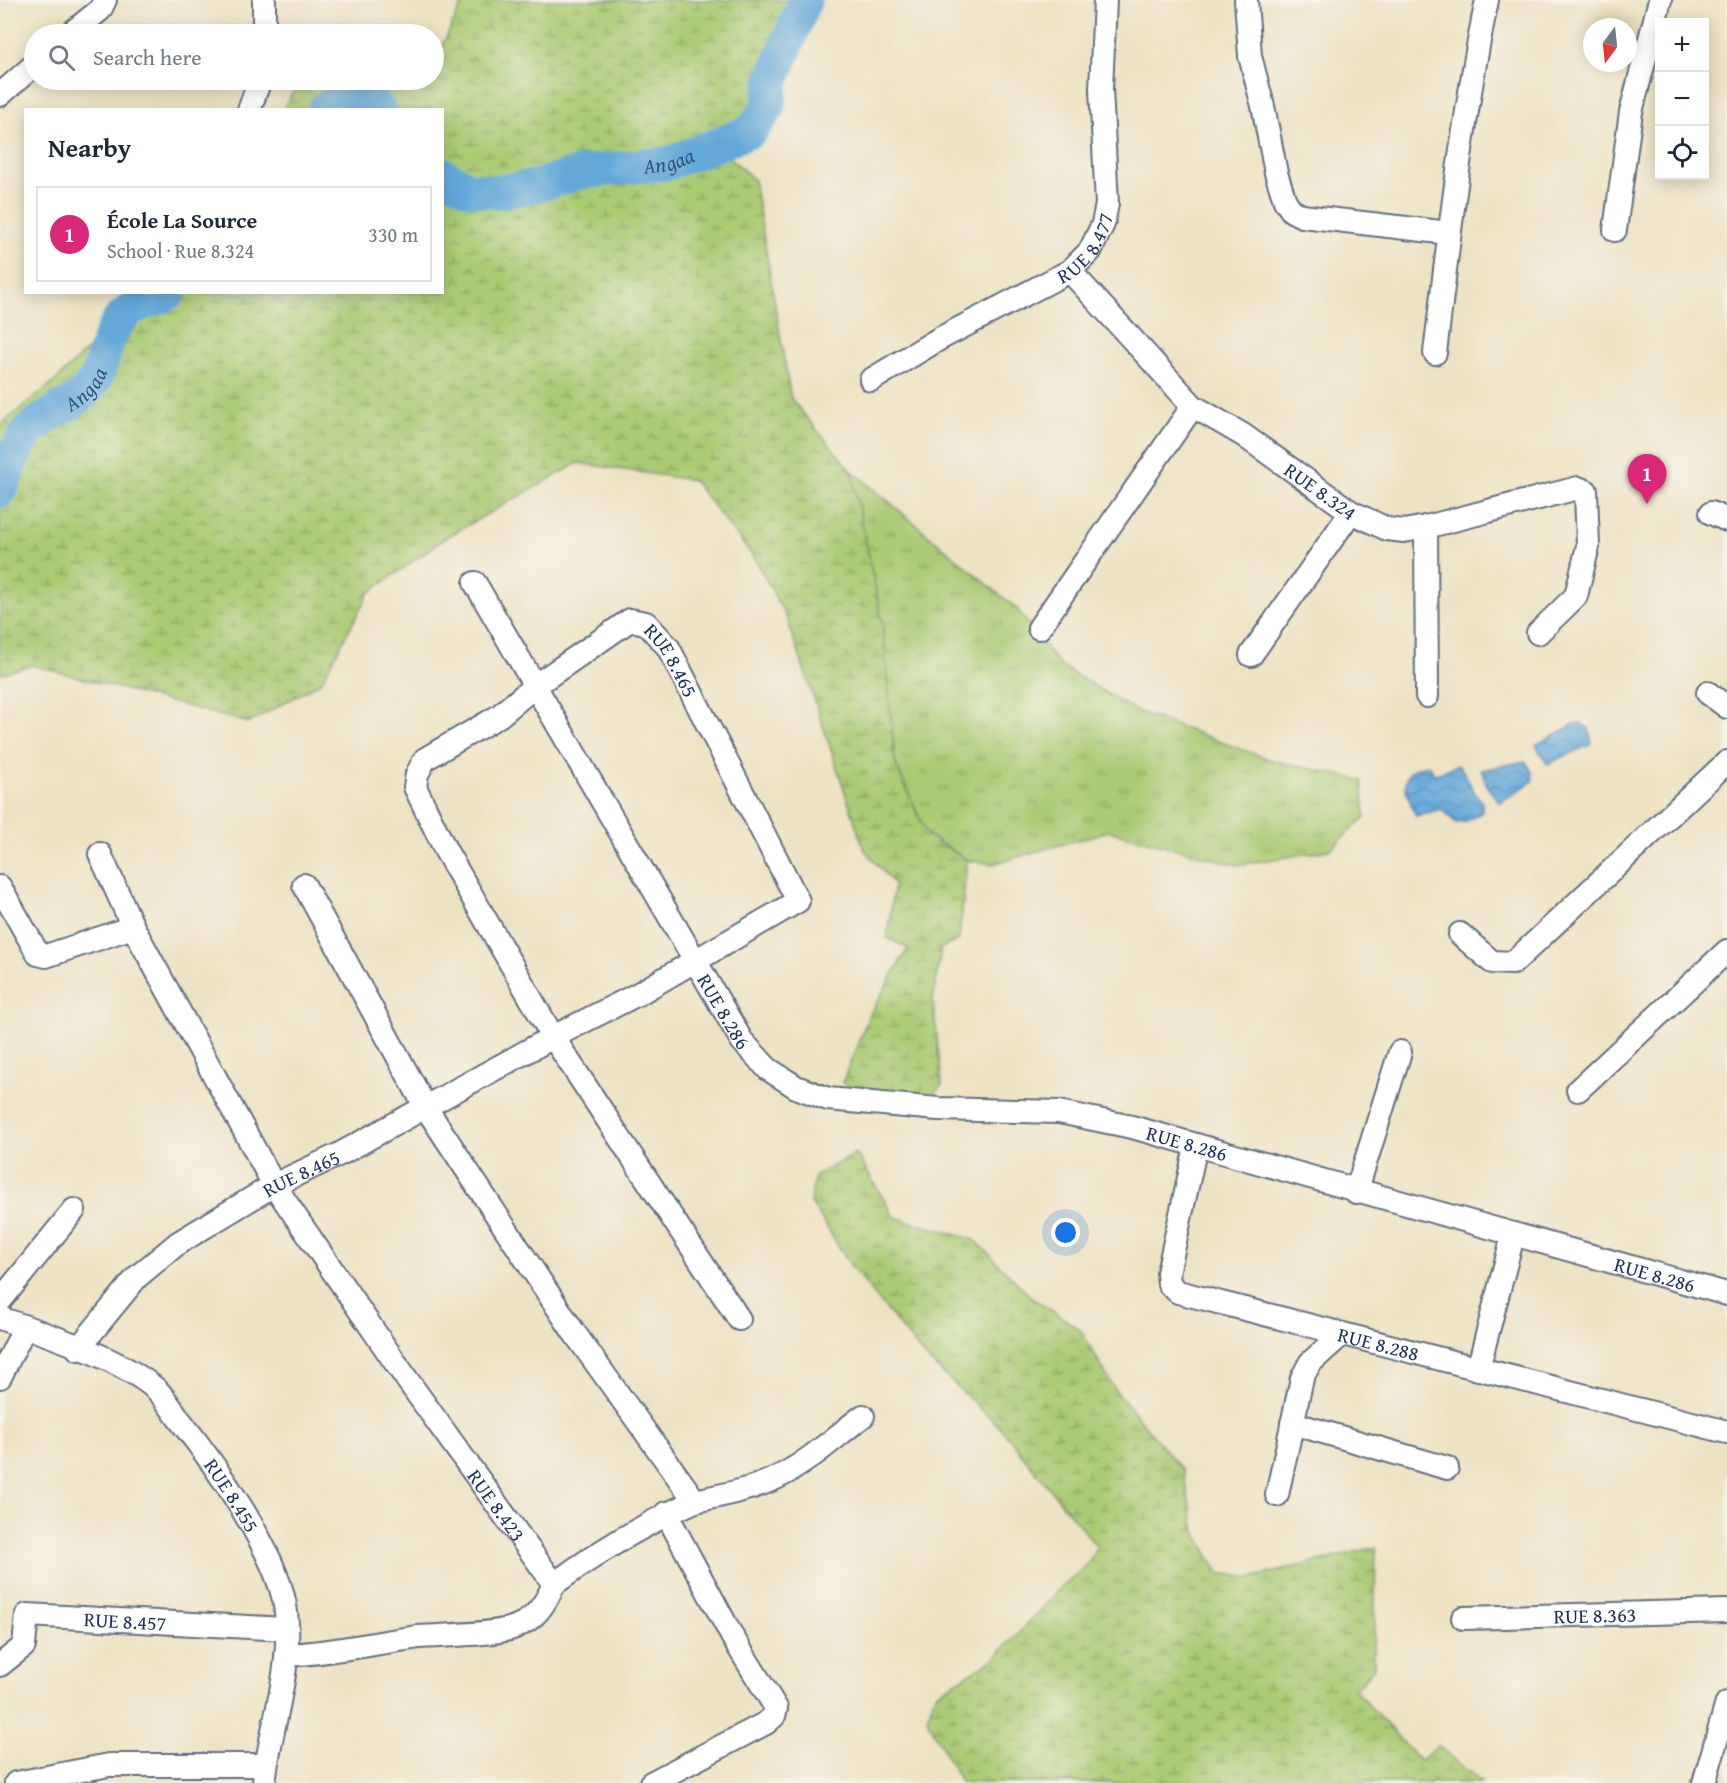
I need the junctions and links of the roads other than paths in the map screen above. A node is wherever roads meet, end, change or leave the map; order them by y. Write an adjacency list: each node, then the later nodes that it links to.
1 (105, 0): 7 (street)
2 (264, 0): 8 (street)
3 (1105, 0): 15 (street, RUE 8.477)
4 (1246, 0): 14 (street)
5 (1487, 0): 14 (street)
6 (1660, 0): 13 (street)
7 (82, 24)
8 (264, 24)
9 (24, 73): 11 (street)
10 (256, 90): 12 (street)
11 (0, 95)
12 (250, 108)
13 (1615, 230)
14 (1449, 233): 16 (street)
15 (1070, 271): 17 (street, RUE 8.477); 18 (street, RUE 8.324)
16 (1435, 353)
17 (871, 380)
18 (1193, 406): 19 (street, RUE 8.324); 22 (street)
19 (1351, 512): 20 (street, RUE 8.324); 24 (street)
20 (1425, 527): 23 (street, RUE 8.324); 27 (street)
21 (475, 583): 25 (street, RUE 8.286)
22 (1040, 628)
23 (1538, 633)
24 (1251, 654)
25 (536, 685): 36 (street, RUE 8.286); 36 (street, RUE 8.465); 37 (street, RUE 8.465)
26 (1708, 693): 28 (street)
27 (1427, 696)
28 (1727, 707)
29 (1727, 762): 34 (street)
30 (100, 854): 33 (street, RUE 8.423)
31 (304, 885): 40 (street)
32 (0, 887): 33 (street)
33 (133, 927): 42 (street, RUE 8.423)
34 (1460, 934)
35 (1727, 951): 39 (street)
36 (693, 961): 37 (street, RUE 8.465); 41 (street, RUE 8.286)
37 (553, 1037): 40 (street, RUE 8.465); 49 (street)
38 (1400, 1052): 43 (street)
39 (1578, 1090)
40 (426, 1108): 42 (street, RUE 8.465); 60 (street)
41 (1196, 1146): 43 (street, RUE 8.286); 51 (street, RUE 8.288)
42 (274, 1185): 52 (street, RUE 8.465); 62 (street, RUE 8.423)
43 (1356, 1192): 45 (street, RUE 8.286)
44 (74, 1210): 47 (street)
45 (1513, 1236): 46 (street, RUE 8.286); 53 (street)
46 (1727, 1294)
47 (0, 1301)
48 (0, 1318): 50 (street, RUE 8.455)
49 (739, 1319)
50 (25, 1327): 52 (street, RUE 8.455); 54 (street)
51 (1342, 1334): 53 (street, RUE 8.288); 56 (street)
52 (78, 1348): 65 (street, RUE 8.455)
53 (1478, 1369): 57 (street, RUE 8.288)
54 (0, 1377)
55 (863, 1416): 60 (street)
56 (1292, 1423): 58 (street); 59 (street)
57 (1727, 1432)
58 (1447, 1468)
59 (1277, 1495)
60 (695, 1501): 61 (street)
61 (666, 1514): 62 (street); 72 (street)
62 (554, 1584): 66 (street)
63 (1727, 1611): 64 (street, RUE 8.363)
64 (1463, 1618)
65 (286, 1629): 66 (street, RUE 8.455); 67 (street, RUE 8.457)
66 (286, 1654): 69 (street, RUE 8.455)
67 (0, 1665)
68 (1727, 1703): 70 (street)
69 (265, 1774): 71 (street)
70 (1704, 1781)
71 (16, 1783)
72 (651, 1783)

